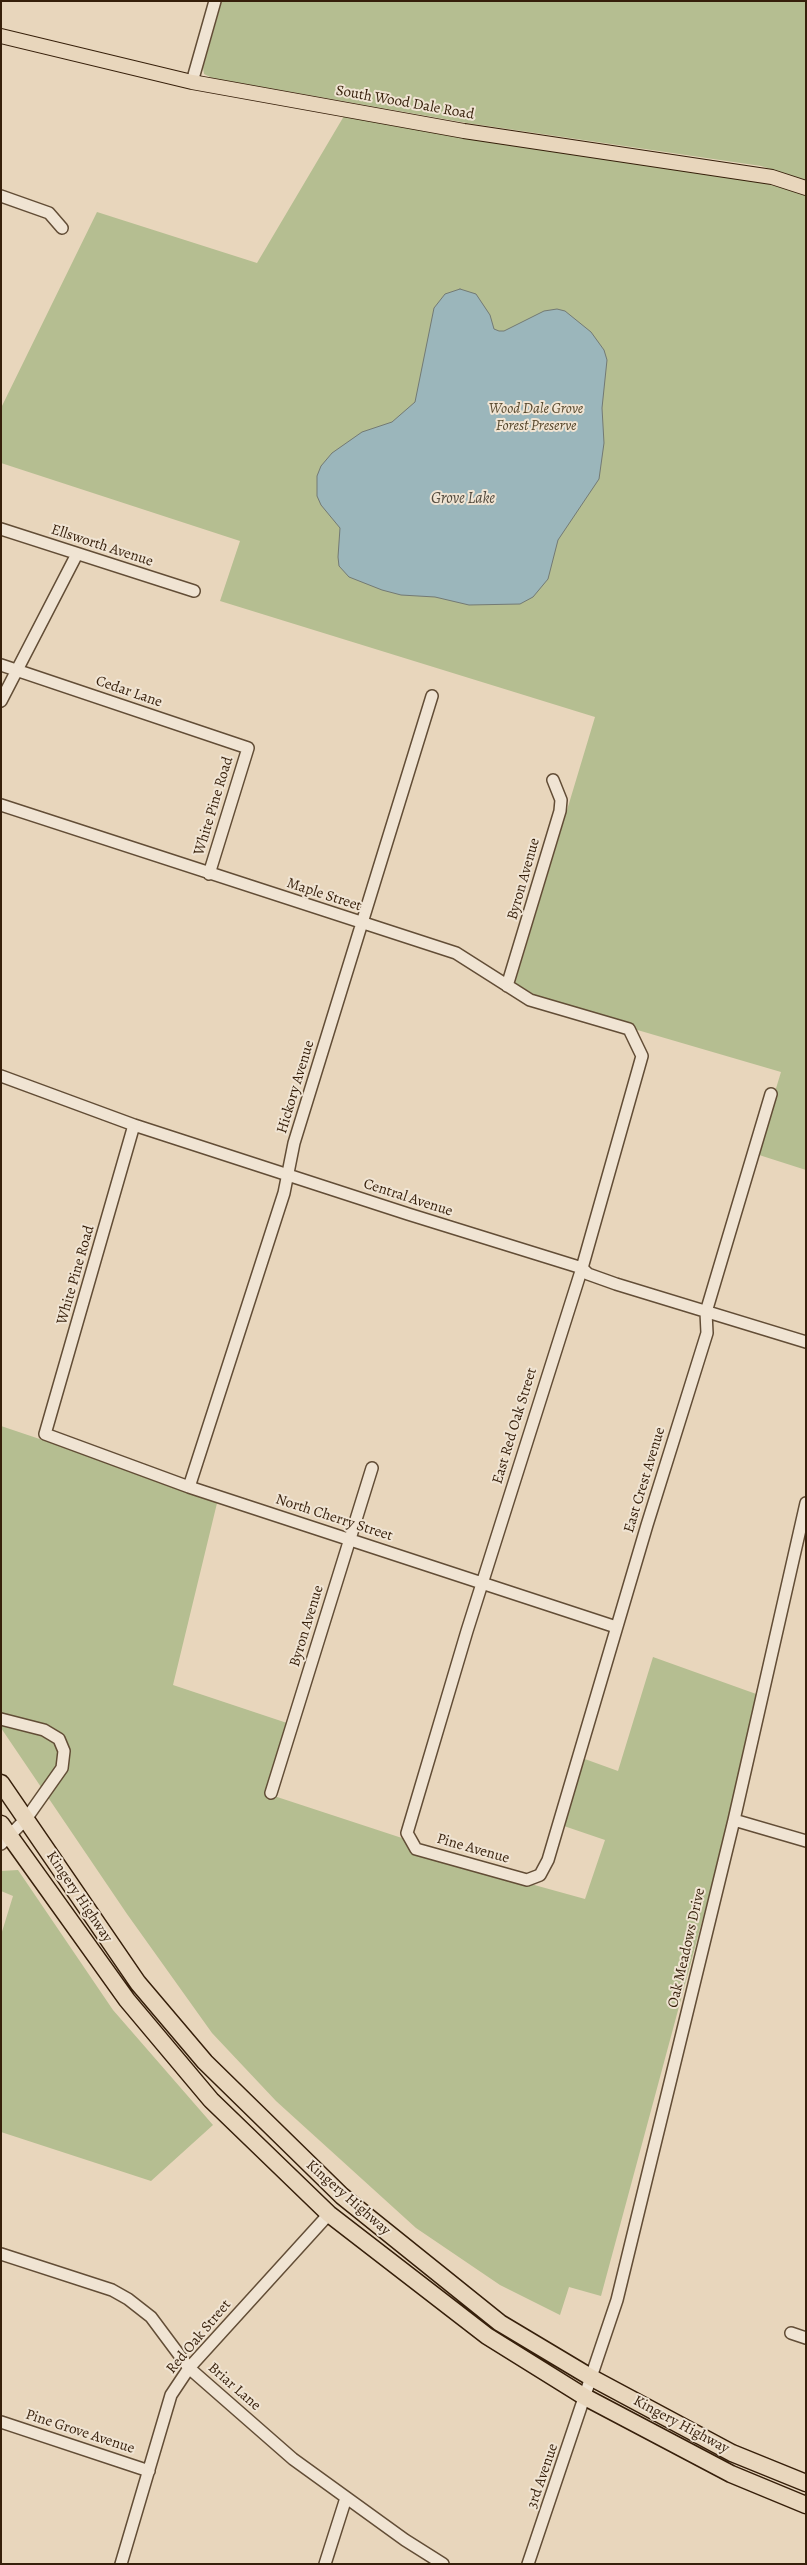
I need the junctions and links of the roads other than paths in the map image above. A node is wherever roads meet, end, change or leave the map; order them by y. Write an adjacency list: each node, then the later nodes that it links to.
1 (215, 1): 3 (street)
2 (1, 36): 3 (main road, South Wood Dale Road)
3 (192, 82): 4 (main road, South Wood Dale Road)
4 (806, 188)
5 (1, 196): 6 (street)
6 (62, 228)
7 (1, 529): 8 (street, Ellsworth Avenue)
8 (77, 554): 9 (street, Ellsworth Avenue); 11 (street)
9 (194, 591)
10 (1, 665): 11 (street, Cedar Lane)
11 (18, 670): 13 (street); 14 (street, Cedar Lane)
12 (432, 696): 18 (street, Hickory Avenue)
13 (1, 701)
14 (248, 748): 17 (street, White Pine Road)
15 (553, 780): 19 (street, Byron Avenue)
16 (1, 805): 17 (street, Maple Street)
17 (209, 874): 18 (street, Maple Street)
18 (361, 922): 19 (street, Maple Street); 24 (street, Hickory Avenue)
19 (508, 986): 20 (street, Maple Street)
20 (629, 1029): 25 (street, East Red Oak Street)
21 (1, 1076): 23 (street, Central Avenue)
22 (771, 1094): 26 (street, East Crest Avenue)
23 (134, 1125): 24 (street, Central Avenue); 28 (street, White Pine Road)
24 (287, 1174): 25 (street, Central Avenue); 30 (street, Hickory Avenue)
25 (582, 1268): 26 (street, Central Avenue); 33 (street, East Red Oak Street)
26 (706, 1312): 27 (street, Central Avenue); 34 (street, East Crest Avenue)
27 (806, 1342)
28 (45, 1434): 30 (street, North Cherry Street)
29 (372, 1468): 32 (street, Byron Avenue)
30 (189, 1487): 32 (street, North Cherry Street)
31 (806, 1503): 39 (street, Oak Meadows Drive)
32 (349, 1540): 33 (street, North Cherry Street); 37 (street, Byron Avenue)
33 (482, 1582): 34 (street, North Cherry Street); 40 (street, East Red Oak Street)
34 (616, 1627): 43 (street, East Crest Avenue)
35 (1, 1719): 38 (street)
36 (1, 1783): 38 (highway, Kingery Highway)
37 (271, 1793)
38 (26, 1819): 41 (street); 49 (highway, Kingery Highway)
39 (734, 1820): 42 (street); 49 (street, Oak Meadows Drive)
40 (407, 1833): 43 (street, Pine Avenue)
41 (4, 1835): 44 (highway, Kingery Highway)
42 (806, 1841)
43 (540, 1874)
44 (329, 2214): 48 (street, Red Oak Street); 50 (highway, Kingery Highway)
45 (1, 2254): 48 (street, Briar Lane)
46 (791, 2333): 47 (street)
47 (806, 2338)
48 (189, 2368): 52 (street, Red Oak Street); 54 (street, Briar Lane)
49 (592, 2378): 50 (street, Oak Meadows Drive); 53 (highway, Kingery Highway)
50 (585, 2397): 55 (highway, Kingery Highway); 59 (street, 3rd Avenue)
51 (1, 2422): 52 (street, Pine Grove Avenue)
52 (149, 2471): 56 (street, Red Oak Street)
53 (806, 2483)
54 (346, 2498): 57 (street); 58 (street, Briar Lane)
55 (806, 2505)
56 (122, 2564)
57 (325, 2564)
58 (443, 2564)
59 (528, 2564)

